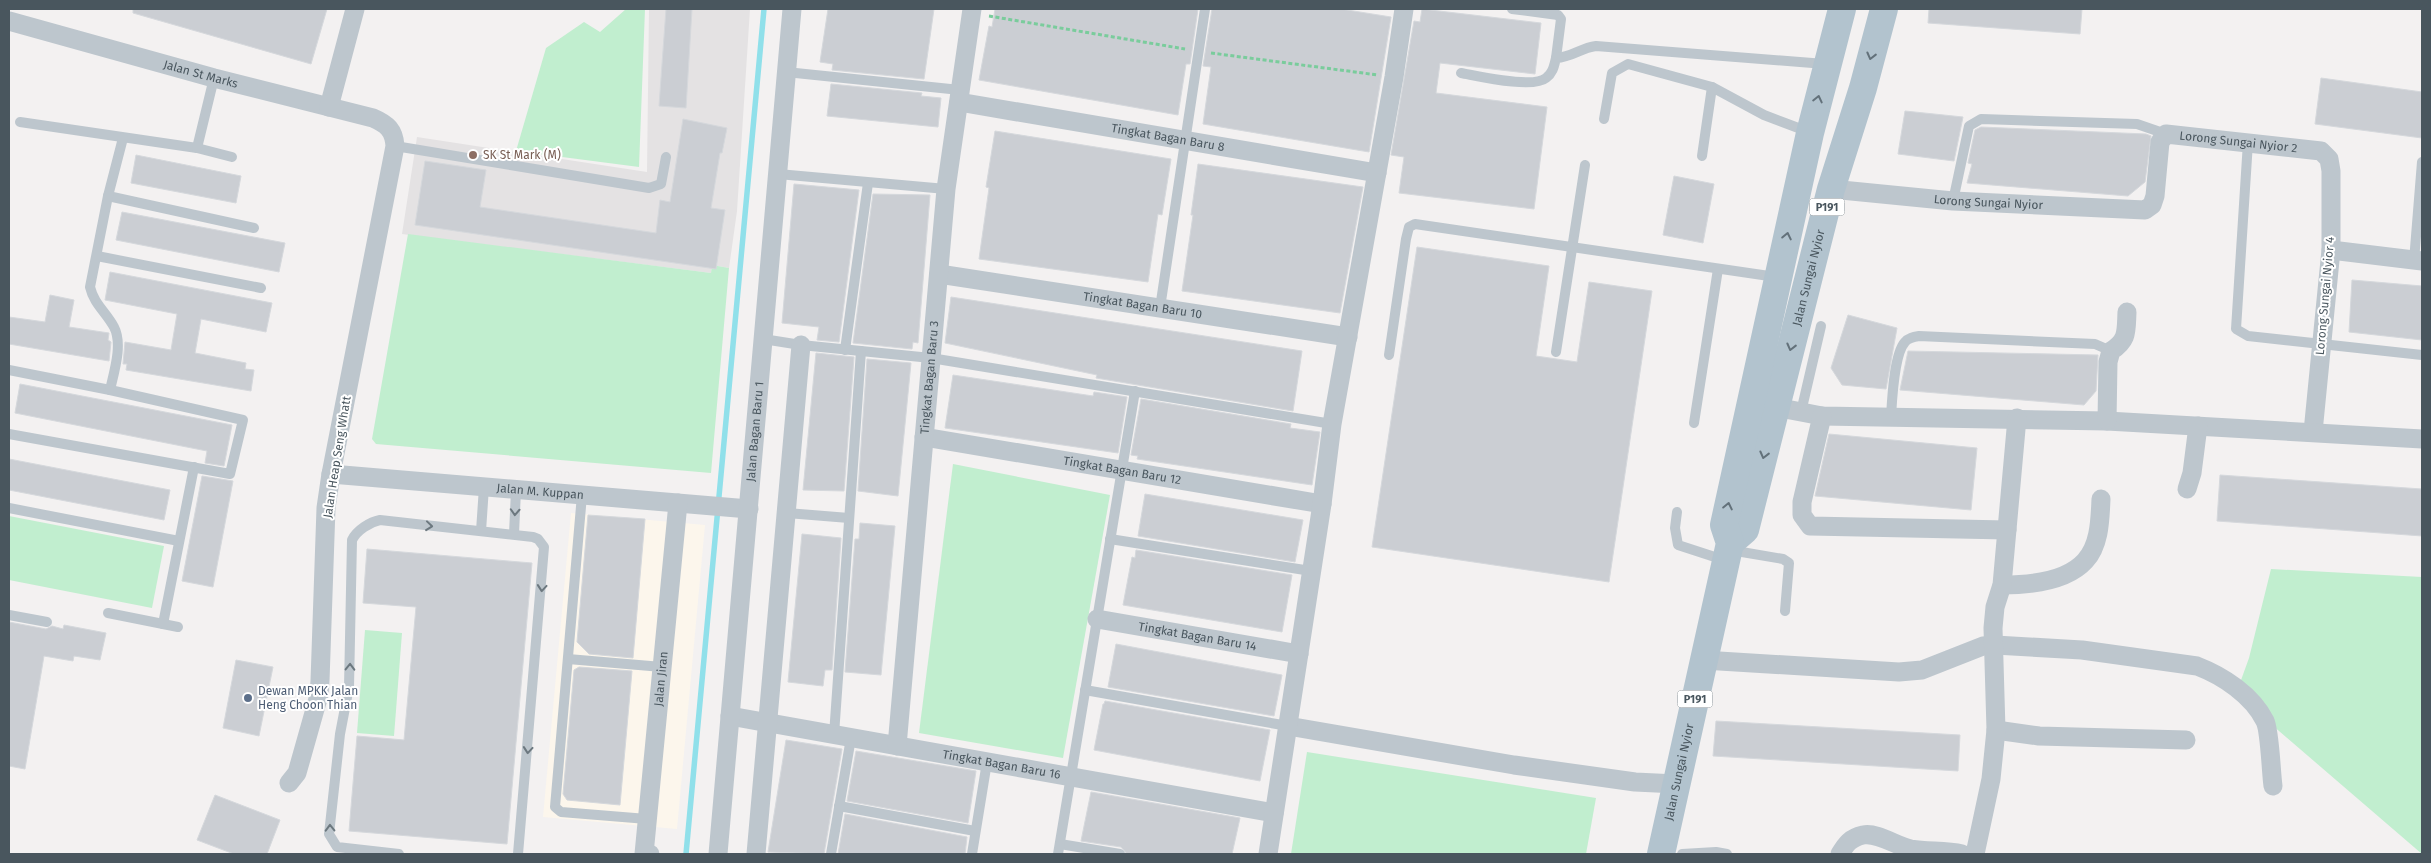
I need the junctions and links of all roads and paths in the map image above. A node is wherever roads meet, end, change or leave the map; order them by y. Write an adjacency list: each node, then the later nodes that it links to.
1 (355, 9): 19 (street)
2 (792, 9): 13 (street, Jalan Bagan Baru 1)
3 (1205, 9): 10 (lane)
4 (1404, 9): 16 (street)
5 (1512, 9): 11 (lane)
6 (1884, 9): 39 (main road, Jalan Sungai Nyior / P191, one-way to 39)
7 (1838, 10): 12 (main road, Jalan Sungai Nyior / P191)
8 (971, 11): 10 (path); 18 (street, Tingkat Bagan Baru 3)
9 (10, 22): 15 (street, Jalan St Marks)
10 (1198, 51): 16 (path); 26 (lane)
11 (1556, 58): 12 (lane); 14 (lane)
12 (1826, 64): 22 (main road, Jalan Sungai Nyior / P191, one-way to 12)
13 (786, 72): 18 (lane); 36 (street, Jalan Bagan Baru 1)
14 (1461, 73)
15 (214, 78): 19 (street, Jalan St Marks); 28 (lane)
16 (1394, 78): 35 (street)
17 (1712, 86): 20 (lane); 22 (lane); 30 (lane)
18 (959, 96): 26 (street, Tingkat Bagan Baru 8); 38 (street, Tingkat Bagan Baru 3)
19 (329, 107): 24 (street, Jalan St Marks)
20 (1604, 119)
21 (20, 122): 25 (lane)
22 (1810, 133): 50 (main road, Jalan Sungai Nyior / P191, one-way to 22)
23 (2166, 134): 27 (street, Lorong Sungai Nyior 2); 41 (lane); 42 (street, Lorong Sungai Nyior 2)
24 (393, 137): 29 (lane); 83 (street, Jalan Heap Seng Whatt)
25 (123, 138): 28 (lane); 40 (lane)
26 (1184, 140): 35 (street, Tingkat Bagan Baru 8); 52 (lane)
27 (2248, 142): 32 (street, Lorong Sungai Nyior 2); 57 (lane)
28 (197, 148): 31 (lane)
29 (666, 156)
30 (1702, 156)
31 (232, 157)
32 (2329, 159): 45 (street, Lorong Sungai Nyior 4)
33 (2422, 162): 47 (lane)
34 (1585, 165): 44 (lane)
35 (1377, 173): 55 (street)
36 (778, 174): 37 (lane); 56 (street, Jalan Bagan Baru 1)
37 (868, 183): 38 (lane); 59 (lane)
38 (946, 189): 49 (street, Tingkat Bagan Baru 3)
39 (1832, 189): 41 (street, Lorong Sungai Nyior); 69 (main road, Jalan Sungai Nyior / P191, one-way to 69)
40 (108, 196): 43 (lane); 46 (lane)
41 (1953, 201): 42 (street, Lorong Sungai Nyior)
42 (2146, 210)
43 (254, 228)
44 (1571, 246): 48 (lane); 62 (lane); 63 (lane)
45 (2331, 250): 47 (street); 57 (street, Lorong Sungai Nyior 4)
46 (97, 256): 51 (lane); 67 (lane)
47 (2418, 261)
48 (1718, 269): 50 (lane); 74 (lane)
49 (939, 274): 52 (street, Tingkat Bagan Baru 10); 65 (street, Tingkat Bagan Baru 3)
50 (1778, 277): 69 (main road, Jalan Sungai Nyior / P191)
51 (261, 288)
52 (1160, 308): 55 (street, Tingkat Bagan Baru 10)
53 (2127, 312): 61 (street)
54 (1821, 326): 69 (lane)
55 (1348, 337): 75 (street)
56 (763, 339): 58 (lane); 92 (street, Jalan Bagan Baru 1)
57 (2322, 344): 64 (lane); 77 (street, Lorong Sungai Nyior 4)
58 (801, 345): 59 (lane); 94 (street)
59 (845, 350): 60 (lane)
60 (861, 351): 65 (lane); 95 (lane)
61 (2111, 351): 71 (lane); 73 (street)
62 (1556, 352)
63 (1390, 355)
64 (2422, 355)
65 (931, 358): 68 (lane); 79 (street, Tingkat Bagan Baru 3)
66 (9, 370): 67 (lane)
67 (110, 390): 81 (lane)
68 (1135, 391): 75 (lane); 82 (lane)
69 (1776, 407): 70 (street); 101 (main road, Jalan Sungai Nyior / P191)
70 (1822, 416): 71 (street); 96 (street)
71 (1892, 417): 72 (street)
72 (2016, 418): 73 (street); 96 (street)
73 (2107, 421): 76 (street)
74 (1694, 423)
75 (1332, 424): 90 (street)
76 (2198, 426): 77 (street); 85 (street)
77 (2313, 432): 80 (street)
78 (9, 434): 81 (lane)
79 (924, 437): 82 (street, Tingkat Bagan Baru 12); 123 (street, Tingkat Bagan Baru 3)
80 (2422, 439)
81 (194, 467): 100 (lane)
82 (1122, 471): 90 (street, Tingkat Bagan Baru 12); 99 (lane)
83 (331, 474): 84 (street, Jalan M. Kuppan); 126 (street, Jalan Heap Seng Whatt)
84 (484, 487): 86 (street, Jalan M. Kuppan); 97 (lane)
85 (2187, 489)
86 (516, 490): 87 (street, Jalan M. Kuppan); 98 (lane, one-way to 98)
87 (582, 495): 89 (street, Jalan M. Kuppan); 113 (lane)
88 (2101, 499): 103 (street)
89 (678, 503): 92 (street, Jalan M. Kuppan); 115 (street, Jalan Jiran)
90 (1322, 504): 102 (street)
91 (9, 508): 100 (lane)
92 (749, 509): 117 (street, Jalan Bagan Baru 1)
93 (1677, 512): 101 (lane)
94 (787, 513): 95 (lane); 118 (street)
95 (849, 518): 121 (lane)
96 (2007, 530): 103 (street)
97 (481, 531): 98 (lane); 134 (lane, one-way to 97)
98 (514, 534): 135 (lane, one-way to 135)
99 (1110, 539): 102 (lane); 107 (lane)
100 (179, 541): 109 (lane)
101 (1728, 551): 104 (lane); 114 (main road, Jalan Sungai Nyior / P191)
102 (1312, 571): 112 (street)
103 (2002, 585): 111 (street)
104 (1785, 611)
105 (108, 613): 109 (lane)
106 (9, 615): 108 (lane)
107 (1097, 619): 112 (street, Tingkat Bagan Baru 14); 116 (lane)
108 (47, 622)
109 (162, 624): 110 (lane)
110 (178, 627)
111 (1994, 645): 114 (street); 120 (street); 128 (street)
112 (1299, 654): 119 (street)
113 (568, 659): 115 (lane); 131 (lane)
114 (1704, 660): 127 (main road, Jalan Sungai Nyior / P191)
115 (662, 667): 131 (street, Jalan Jiran)
116 (1086, 690): 119 (lane); 125 (lane)
117 (730, 716): 118 (street, Tingkat Bagan Baru 16); 138 (street, Jalan Bagan Baru 1)
118 (768, 723): 121 (street, Tingkat Bagan Baru 16); 139 (street)
119 (1288, 726): 127 (street); 130 (street)
120 (1996, 730): 122 (street); 149 (street)
121 (842, 736): 123 (street, Tingkat Bagan Baru 16); 129 (lane)
122 (2186, 740)
123 (896, 746): 124 (street, Tingkat Bagan Baru 16)
124 (987, 762): 125 (street, Tingkat Bagan Baru 16); 132 (lane)
125 (1071, 777): 130 (street, Tingkat Bagan Baru 16); 133 (lane)
126 (288, 783)
127 (1677, 784): 144 (main road, Jalan Sungai Nyior / P191)
128 (2273, 786)
129 (839, 806): 132 (lane); 140 (lane)
130 (1274, 813): 143 (street)
131 (647, 819): 136 (street, Jalan Jiran)
132 (975, 831): 141 (lane)
133 (1059, 849): 142 (lane)
134 (399, 854)
135 (518, 854)
136 (643, 854): 137 (street)
137 (650, 854)
138 (718, 854)
139 (756, 854)
140 (830, 854)
141 (972, 854)
142 (1120, 854)
143 (1268, 854)
144 (1661, 854)
145 (1682, 854): 146 (lane)
146 (1727, 854)
147 (1840, 854): 148 (street)
148 (1962, 854)
149 (1975, 854)

